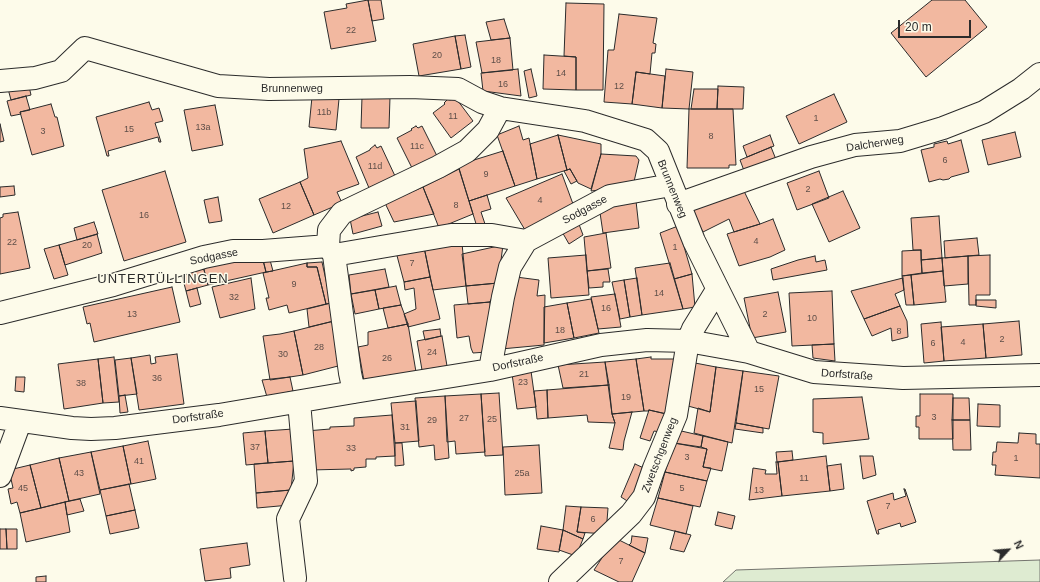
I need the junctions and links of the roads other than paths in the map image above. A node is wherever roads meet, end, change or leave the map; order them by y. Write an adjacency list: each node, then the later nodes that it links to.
1 (1040, 74): 4 (street, Dalcherweg)
2 (0, 81): 3 (street, Brunnenweg)
3 (500, 108): 4 (street, Brunnenweg); 6 (street)
4 (675, 194): 5 (street, Sodgasse); 7 (street, Brunnenweg)
5 (526, 241): 6 (street, Sodgasse); 11 (street)
6 (331, 250): 8 (street, Sodgasse); 13 (street)
7 (718, 290): 9 (street); 10 (street, Brunnenweg)
8 (0, 313)
9 (688, 342): 10 (street, Dorfstraße); 11 (street, Dorfstraße); 18 (street, Zwetschgenweg)
10 (749, 352): 12 (street, Dorfstraße)
11 (490, 370): 13 (street, Dorfstraße)
12 (1038, 375)
13 (354, 392): 14 (street, Dorfstraße)
14 (299, 402): 15 (street, Dorfstraße); 17 (street)
15 (10, 420): 16 (street)
16 (0, 476)
17 (295, 578)
18 (560, 582)

